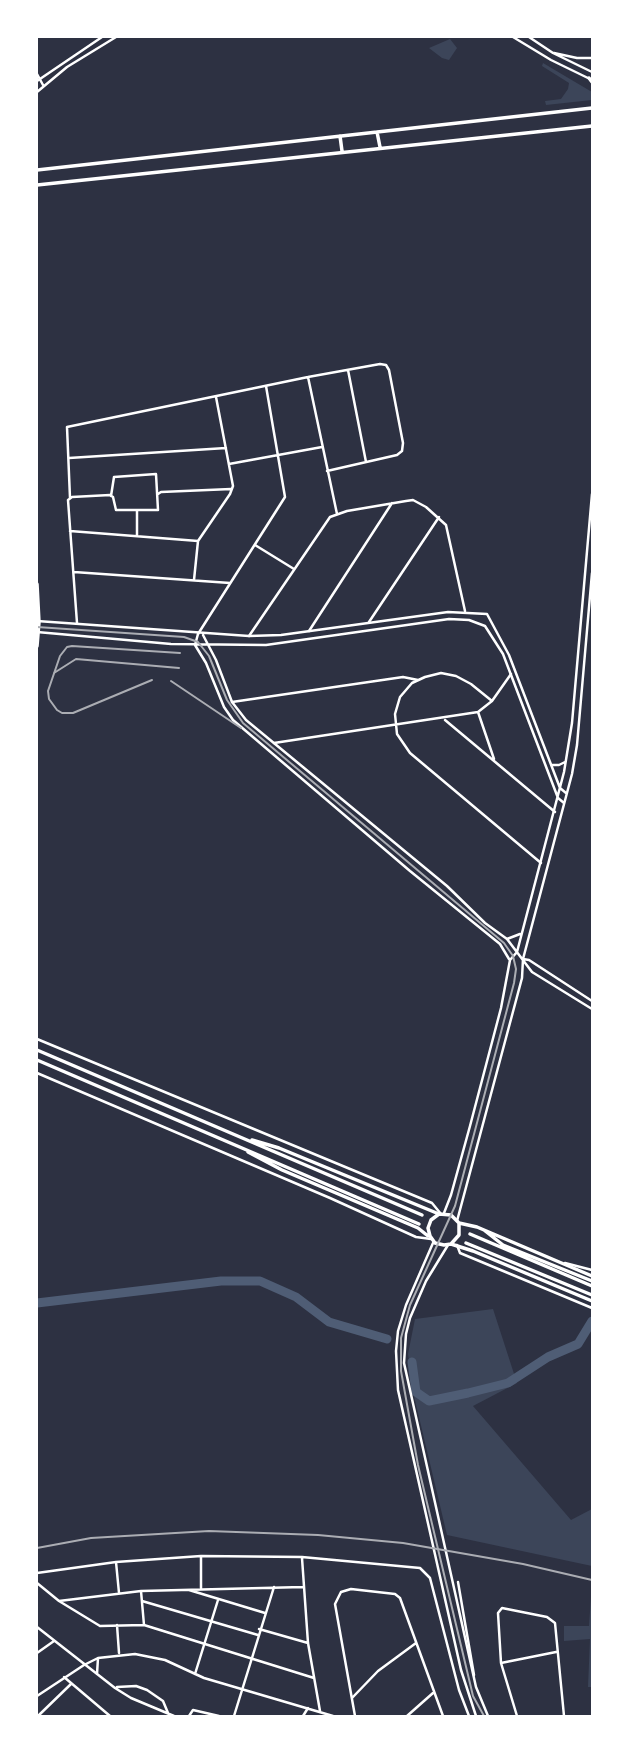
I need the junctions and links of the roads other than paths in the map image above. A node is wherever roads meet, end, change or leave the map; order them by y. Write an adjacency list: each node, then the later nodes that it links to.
1 (102, 37): 9 (street)
2 (116, 37): 11 (street)
3 (513, 37): 10 (street)
4 (528, 37): 5 (street)
5 (553, 53): 6 (street); 7 (street)
6 (592, 58)
7 (592, 72)
8 (37, 74): 9 (street)
9 (38, 80): 11 (street)
10 (591, 80)
11 (43, 85): 12 (street)
12 (37, 92)
13 (592, 108): 15 (main road)
14 (592, 126): 17 (main road)
15 (377, 132): 16 (main road); 17 (main road)
16 (340, 136): 18 (main road); 19 (main road)
17 (380, 148): 18 (main road)
18 (342, 152): 20 (main road)
19 (37, 170)
20 (37, 185)
21 (348, 370): 22 (street); 29 (street); 29 (street)
22 (308, 377): 23 (street); 26 (street)
23 (266, 386): 24 (street); 27 (street)
24 (216, 397): 25 (street); 28 (street)
25 (226, 447): 28 (street); 30 (street)
26 (322, 447): 27 (street); 31 (street)
27 (278, 455): 30 (street); 44 (street)
28 (68, 458): 36 (street)
29 (366, 462): 31 (street)
30 (229, 464): 32 (street)
31 (327, 471): 39 (street)
32 (232, 489): 33 (street); 43 (street)
33 (158, 494): 35 (street); 38 (street)
34 (592, 494): 51 (street)
35 (111, 496): 36 (street); 38 (street)
36 (70, 498): 41 (street)
37 (392, 503): 39 (street); 40 (street); 61 (street)
38 (137, 510): 42 (street)
39 (337, 514): 45 (street)
40 (439, 517): 53 (street); 58 (street)
41 (70, 531): 42 (street); 46 (street)
42 (137, 536): 43 (street)
43 (198, 541): 48 (street)
44 (255, 545): 45 (street); 49 (street)
45 (294, 569): 64 (street)
46 (74, 572): 48 (street); 57 (street)
47 (592, 573): 52 (street)
48 (194, 580): 49 (street)
49 (230, 583): 63 (street)
50 (37, 584): 56 (main road)
51 (583, 598): 52 (street); 76 (street)
52 (591, 602): 80 (street)
53 (465, 611): 54 (street); 58 (street)
54 (481, 615): 55 (street); 59 (street)
55 (491, 621): 60 (street); 78 (street)
56 (38, 622): 57 (street); 62 (main road)
57 (77, 623): 63 (street)
58 (369, 623): 61 (street)
59 (480, 624): 60 (street); 65 (street)
60 (485, 626): 68 (street)
61 (309, 631): 64 (street)
62 (38, 632): 66 (street); 67 (main road)
63 (200, 634): 64 (street); 65 (street); 66 (street)
64 (249, 636)
65 (207, 644): 66 (street); 71 (street)
66 (195, 645): 89 (street)
67 (37, 646)
68 (511, 674): 70 (street); 81 (street)
69 (418, 680): 70 (street); 71 (street); 74 (street)
70 (492, 701): 72 (street)
71 (232, 702): 75 (street)
72 (478, 712): 73 (street); 77 (street)
73 (444, 719): 74 (street); 77 (street)
74 (395, 726): 75 (street); 84 (street)
75 (274, 743): 86 (street)
76 (567, 759): 78 (street); 79 (street)
77 (495, 762): 83 (street)
78 (552, 765): 79 (street)
79 (561, 788): 80 (street); 81 (street)
80 (567, 793): 82 (street)
81 (558, 798): 82 (street); 83 (street)
82 (565, 803): 88 (street)
83 (555, 812): 84 (street)
84 (541, 863): 85 (street)
85 (523, 932): 86 (street); 87 (street)
86 (507, 939): 87 (street)
87 (517, 952): 88 (street); 89 (street)
88 (523, 959): 90 (street); 91 (street); 92 (street)
89 (510, 960): 100 (street)
90 (532, 972): 91 (street); 93 (street)
91 (522, 978): 102 (street)
92 (592, 1000)
93 (592, 1009)
94 (37, 1039): 100 (street)
95 (37, 1049): 98 (main road)
96 (37, 1060): 99 (main road)
97 (37, 1073): 106 (street)
98 (246, 1139): 100 (main road); 101 (main road)
99 (234, 1144): 103 (main road); 106 (main road)
100 (441, 1214): 102 (main road); 106 (main road)
101 (422, 1215)
102 (458, 1222): 104 (main road); 108 (main road)
103 (419, 1224)
104 (482, 1229): 110 (main road); 112 (main road)
105 (470, 1234): 112 (main road)
106 (432, 1239): 108 (main road); 175 (street)
107 (466, 1243): 113 (main road)
108 (449, 1244): 109 (main road); 154 (street)
109 (457, 1245): 114 (main road); 115 (street)
110 (556, 1261): 111 (street); 112 (main road)
111 (592, 1270)
112 (592, 1281)
113 (592, 1295)
114 (592, 1301)
115 (592, 1308)
116 (201, 1556): 117 (street); 118 (street); 124 (street)
117 (302, 1557): 123 (street); 174 (street)
118 (116, 1562): 119 (street); 127 (street)
119 (37, 1573)
120 (458, 1582): 154 (street)
121 (37, 1583): 129 (street)
122 (274, 1587): 123 (street); 124 (street); 131 (street)
123 (303, 1587): 139 (street)
124 (201, 1588): 125 (street)
125 (186, 1589): 126 (street); 128 (street)
126 (141, 1591): 127 (street); 130 (street)
127 (119, 1593): 129 (street)
128 (218, 1600): 131 (street); 132 (street)
129 (59, 1601): 133 (street)
130 (142, 1601): 132 (street); 134 (street)
131 (265, 1613): 136 (street)
132 (212, 1621): 137 (street); 141 (street)
133 (117, 1625): 134 (street); 144 (street)
134 (144, 1625): 141 (street)
135 (37, 1627): 138 (street)
136 (259, 1629): 137 (street); 139 (street)
137 (258, 1635): 146 (street)
138 (54, 1641): 143 (street); 148 (street)
139 (308, 1643): 152 (street)
140 (415, 1643): 157 (street); 159 (street); 159 (street)
141 (204, 1644): 146 (street); 150 (street)
142 (556, 1651): 147 (street); 147 (street); 178 (street)
143 (37, 1653)
144 (119, 1654): 145 (street); 150 (street)
145 (98, 1658): 148 (street); 149 (street)
146 (251, 1659): 152 (street); 156 (street)
147 (500, 1664): 177 (street)
148 (84, 1665): 149 (street); 151 (street)
149 (97, 1674): 155 (street)
150 (195, 1674): 156 (street)
151 (64, 1677): 153 (street); 158 (street)
152 (314, 1678): 161 (street)
153 (71, 1684): 163 (street); 164 (street)
154 (476, 1687): 176 (street)
155 (115, 1688): 162 (street); 162 (street)
156 (242, 1689): 160 (street); 168 (street)
157 (433, 1693): 172 (street); 173 (street)
158 (37, 1696)
159 (351, 1699): 171 (street)
160 (308, 1708): 161 (street); 169 (street)
161 (320, 1711): 170 (street)
162 (168, 1713): 165 (street)
163 (38, 1716)
164 (110, 1716)
165 (174, 1716)
166 (190, 1716): 167 (street)
167 (219, 1716)
168 (234, 1716)
169 (303, 1716)
170 (332, 1716)
171 (355, 1716)
172 (407, 1716)
173 (443, 1716)
174 (469, 1716)
175 (476, 1716)
176 (488, 1716)
177 (517, 1716)
178 (565, 1716)

